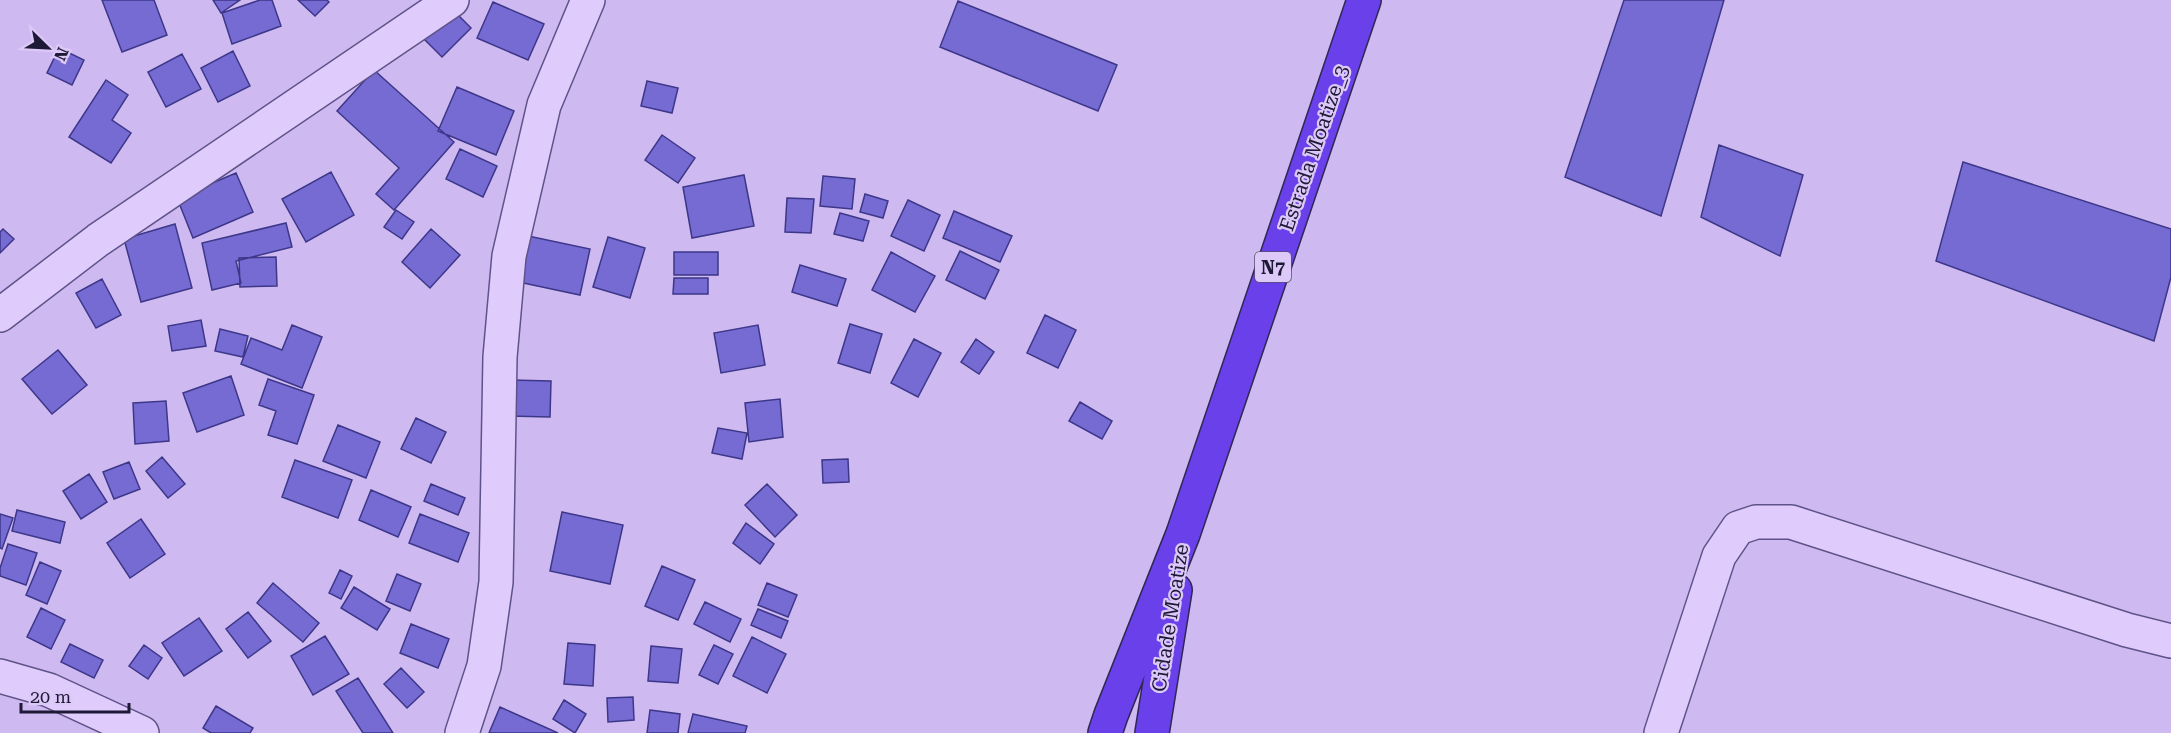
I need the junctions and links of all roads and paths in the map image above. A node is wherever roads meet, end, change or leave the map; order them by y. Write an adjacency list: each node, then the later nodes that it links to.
1 (452, 0): 4 (street)
2 (588, 0): 9 (street)
3 (1364, 0): 5 (highway, Estrada Moatize_3 / N7)
4 (0, 315)
5 (1183, 534): 10 (highway, Cidade Moatize / N7); 11 (highway, Cidade Moatize / N7)
6 (2171, 641): 12 (street)
7 (0, 676): 8 (street)
8 (142, 733)
9 (462, 733)
10 (1105, 733)
11 (1152, 733)
12 (1661, 733)

